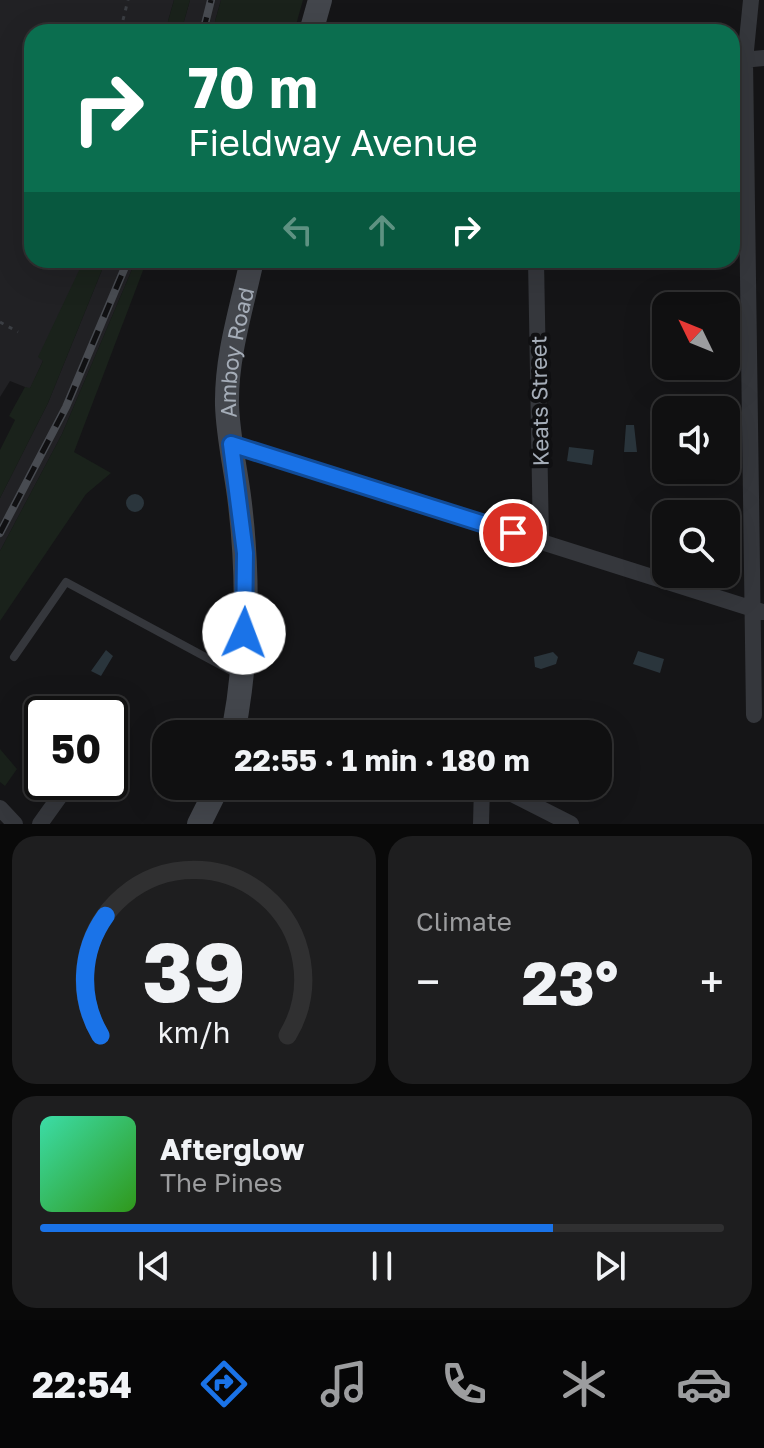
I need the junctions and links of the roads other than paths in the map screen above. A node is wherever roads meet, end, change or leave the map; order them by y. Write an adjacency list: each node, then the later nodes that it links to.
1 (320, 0): 3 (main road)
2 (751, 0): 4 (street)
3 (313, 24)
4 (740, 55)
5 (764, 58): 6 (street)
6 (740, 60)
7 (740, 88): 12 (street)
8 (250, 268): 10 (main road, Amboy Road)
9 (536, 268): 11 (street, Keats Street)
10 (231, 444): 11 (street); 14 (main road, Amboy Road)
11 (541, 542): 12 (street)
12 (759, 610): 15 (street)
13 (14, 657): 14 (lane)
14 (241, 676): 16 (main road, Amboy Road)
15 (754, 715)
16 (235, 720)
17 (57, 800): 24 (street)
18 (211, 800): 25 (main road)
19 (482, 800): 26 (street)
20 (524, 800): 27 (street)
21 (0, 808): 23 (street)
22 (0, 819): 23 (street)
23 (15, 824)
24 (40, 824)
25 (199, 824)
26 (481, 824)
27 (571, 824)

